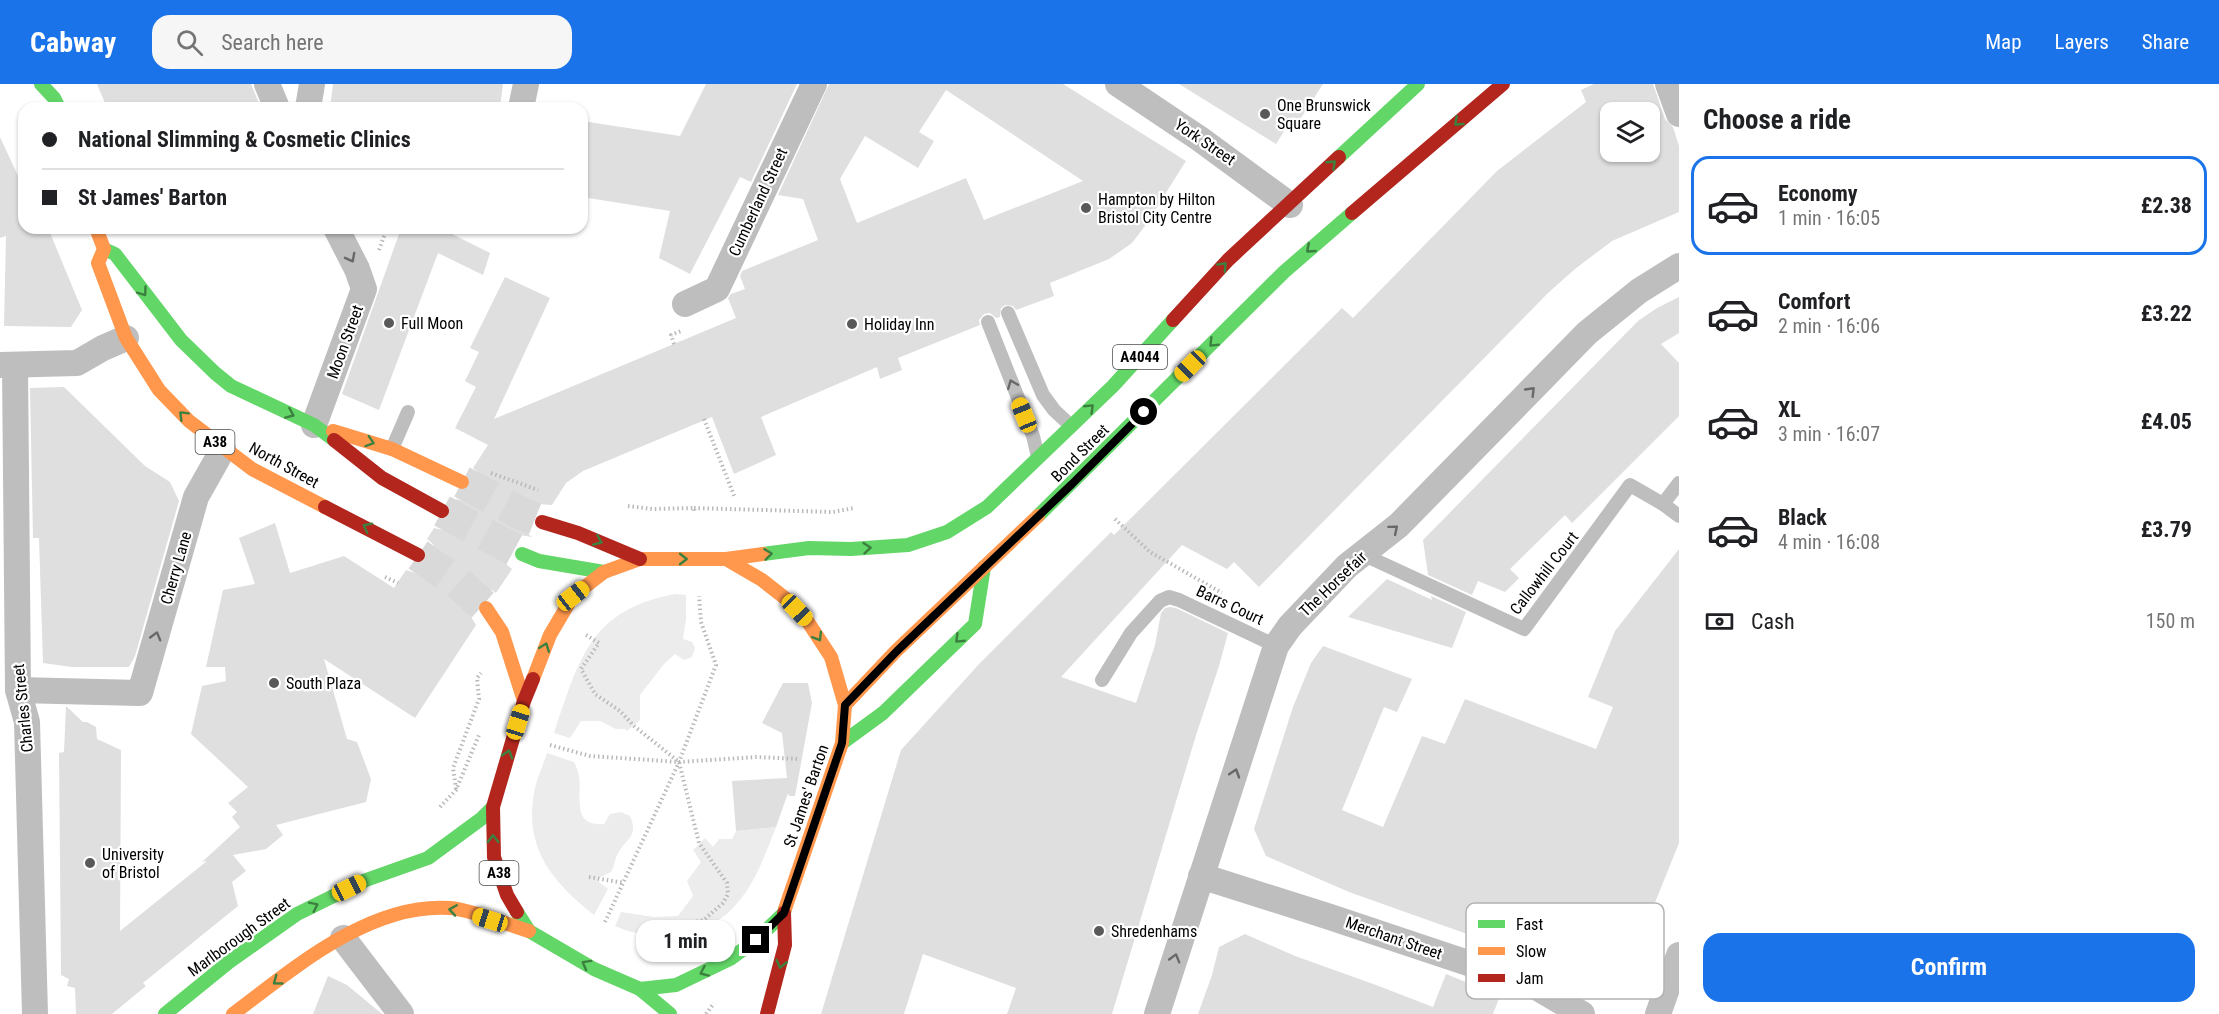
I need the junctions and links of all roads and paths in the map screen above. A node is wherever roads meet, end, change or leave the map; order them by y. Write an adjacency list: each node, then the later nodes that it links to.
1 (39, 84): 10 (main road); 11 (main road)
2 (267, 84): 12 (street)
3 (312, 84): 13 (street)
4 (526, 84): 14 (street)
5 (814, 84): 21 (street, Cumberland Street)
6 (1118, 84): 16 (street, York Street)
7 (1418, 84): 16 (main road, Bond Street / A4044, one-way to 7)
8 (1503, 84): 48 (main road, Bond Street / A4044, one-way to 48)
9 (1668, 84): 15 (street)
10 (34, 100)
11 (56, 102)
12 (274, 102)
13 (309, 102)
14 (522, 102)
15 (1679, 114)
16 (1290, 205): 29 (main road, Bond Street / A4044, one-way to 16)
17 (98, 234): 19 (main road, North Street / A38)
18 (339, 234): 28 (street, Moon Street, one-way to 28)
19 (104, 249): 24 (main road, North Street / A38); 28 (main road, North Street / A38, one-way to 28)
20 (1679, 266): 44 (street, The Horsefair, one-way to 20)
21 (686, 304)
22 (1008, 313): 29 (lane)
23 (988, 322): 32 (lane, one-way to 23)
24 (126, 338): 25 (street); 30 (main road, North Street / A38, one-way to 24)
25 (8, 366): 57 (street, Charles Street)
26 (408, 412): 31 (lane)
27 (704, 419): 35 (path)
28 (314, 425): 31 (main road, A38, one-way to 31); 39 (main road, North Street / A38)
29 (1071, 426): 32 (main road, Bond Street / A4044)
30 (223, 449): 45 (main road, North Street / A38, one-way to 30); 57 (street, Cherry Lane, one-way to 30)
31 (392, 449): 33 (main road, A38)
32 (1038, 459): 47 (main road, Bond Street / A4044, one-way to 32)
33 (462, 482)
34 (1679, 483): 36 (lane)
35 (735, 498)
36 (1663, 504): 40 (lane, Callowhill Court); 44 (lane, Callowhill Court)
37 (628, 506): 38 (path)
38 (854, 508)
39 (442, 511)
40 (1679, 516)
41 (1115, 519): 51 (path)
42 (542, 522): 46 (main road, A38, one-way to 46)
43 (522, 554): 49 (main road, A38)
44 (1362, 554): 54 (street, The Horsefair)
45 (418, 555)
46 (640, 559): 47 (main road, St James' Barton / A38, one-way to 47); 49 (main road, St James' Barton / A38)
47 (726, 559): 59 (main road, St James' Barton / A38, one-way to 59)
48 (984, 567): 59 (main road, Bond Street / A4044); 61 (main road, one-way to 61)
49 (604, 572): 58 (main road, St James' Barton / A38, one-way to 49)
50 (699, 596): 64 (path)
51 (1229, 597)
52 (486, 608): 58 (main road)
53 (583, 633): 64 (path)
54 (1276, 646): 56 (lane, Barrs Court); 68 (street, The Horsefair, one-way to 54)
55 (477, 678): 65 (path)
56 (1102, 680)
57 (18, 690): 82 (street, Charles Street)
58 (524, 701): 66 (main road, St James' Barton / A38, one-way to 58)
59 (845, 705): 61 (main road, St James' Barton / A38)
60 (481, 730): 65 (path)
61 (842, 743): 71 (main road, St James' Barton / A38)
62 (550, 745): 64 (path)
63 (800, 759): 64 (path)
64 (679, 762): 70 (path); 75 (path)
65 (456, 790): 67 (path)
66 (493, 807): 73 (main road, St James' Barton / A38, one-way to 66); 83 (main road, Marlborough Street, one-way to 66)
67 (436, 812)
68 (1200, 876): 77 (street, Merchant Street); 88 (street, The Horsefair, one-way to 68)
69 (589, 877): 70 (path)
70 (624, 883): 72 (path)
71 (784, 913): 78 (main road, St James' Barton / A38, one-way to 78); 87 (main road, A38, one-way to 87)
72 (605, 922)
73 (529, 932): 74 (main road, one-way to 74); 78 (main road, St James' Barton / A38, one-way to 73)
74 (344, 938): 84 (main road, one-way to 84); 85 (street)
75 (695, 940)
76 (1679, 955): 79 (street)
77 (1466, 962)
78 (639, 988): 86 (main road, A38)
79 (1664, 997)
80 (1557, 999): 89 (street, Merchant Street)
81 (1663, 999): 90 (street)
82 (35, 1014)
83 (165, 1014)
84 (233, 1014)
85 (401, 1014)
86 (670, 1014)
87 (767, 1014)
88 (1157, 1014)
89 (1582, 1014)
90 (1658, 1014)

